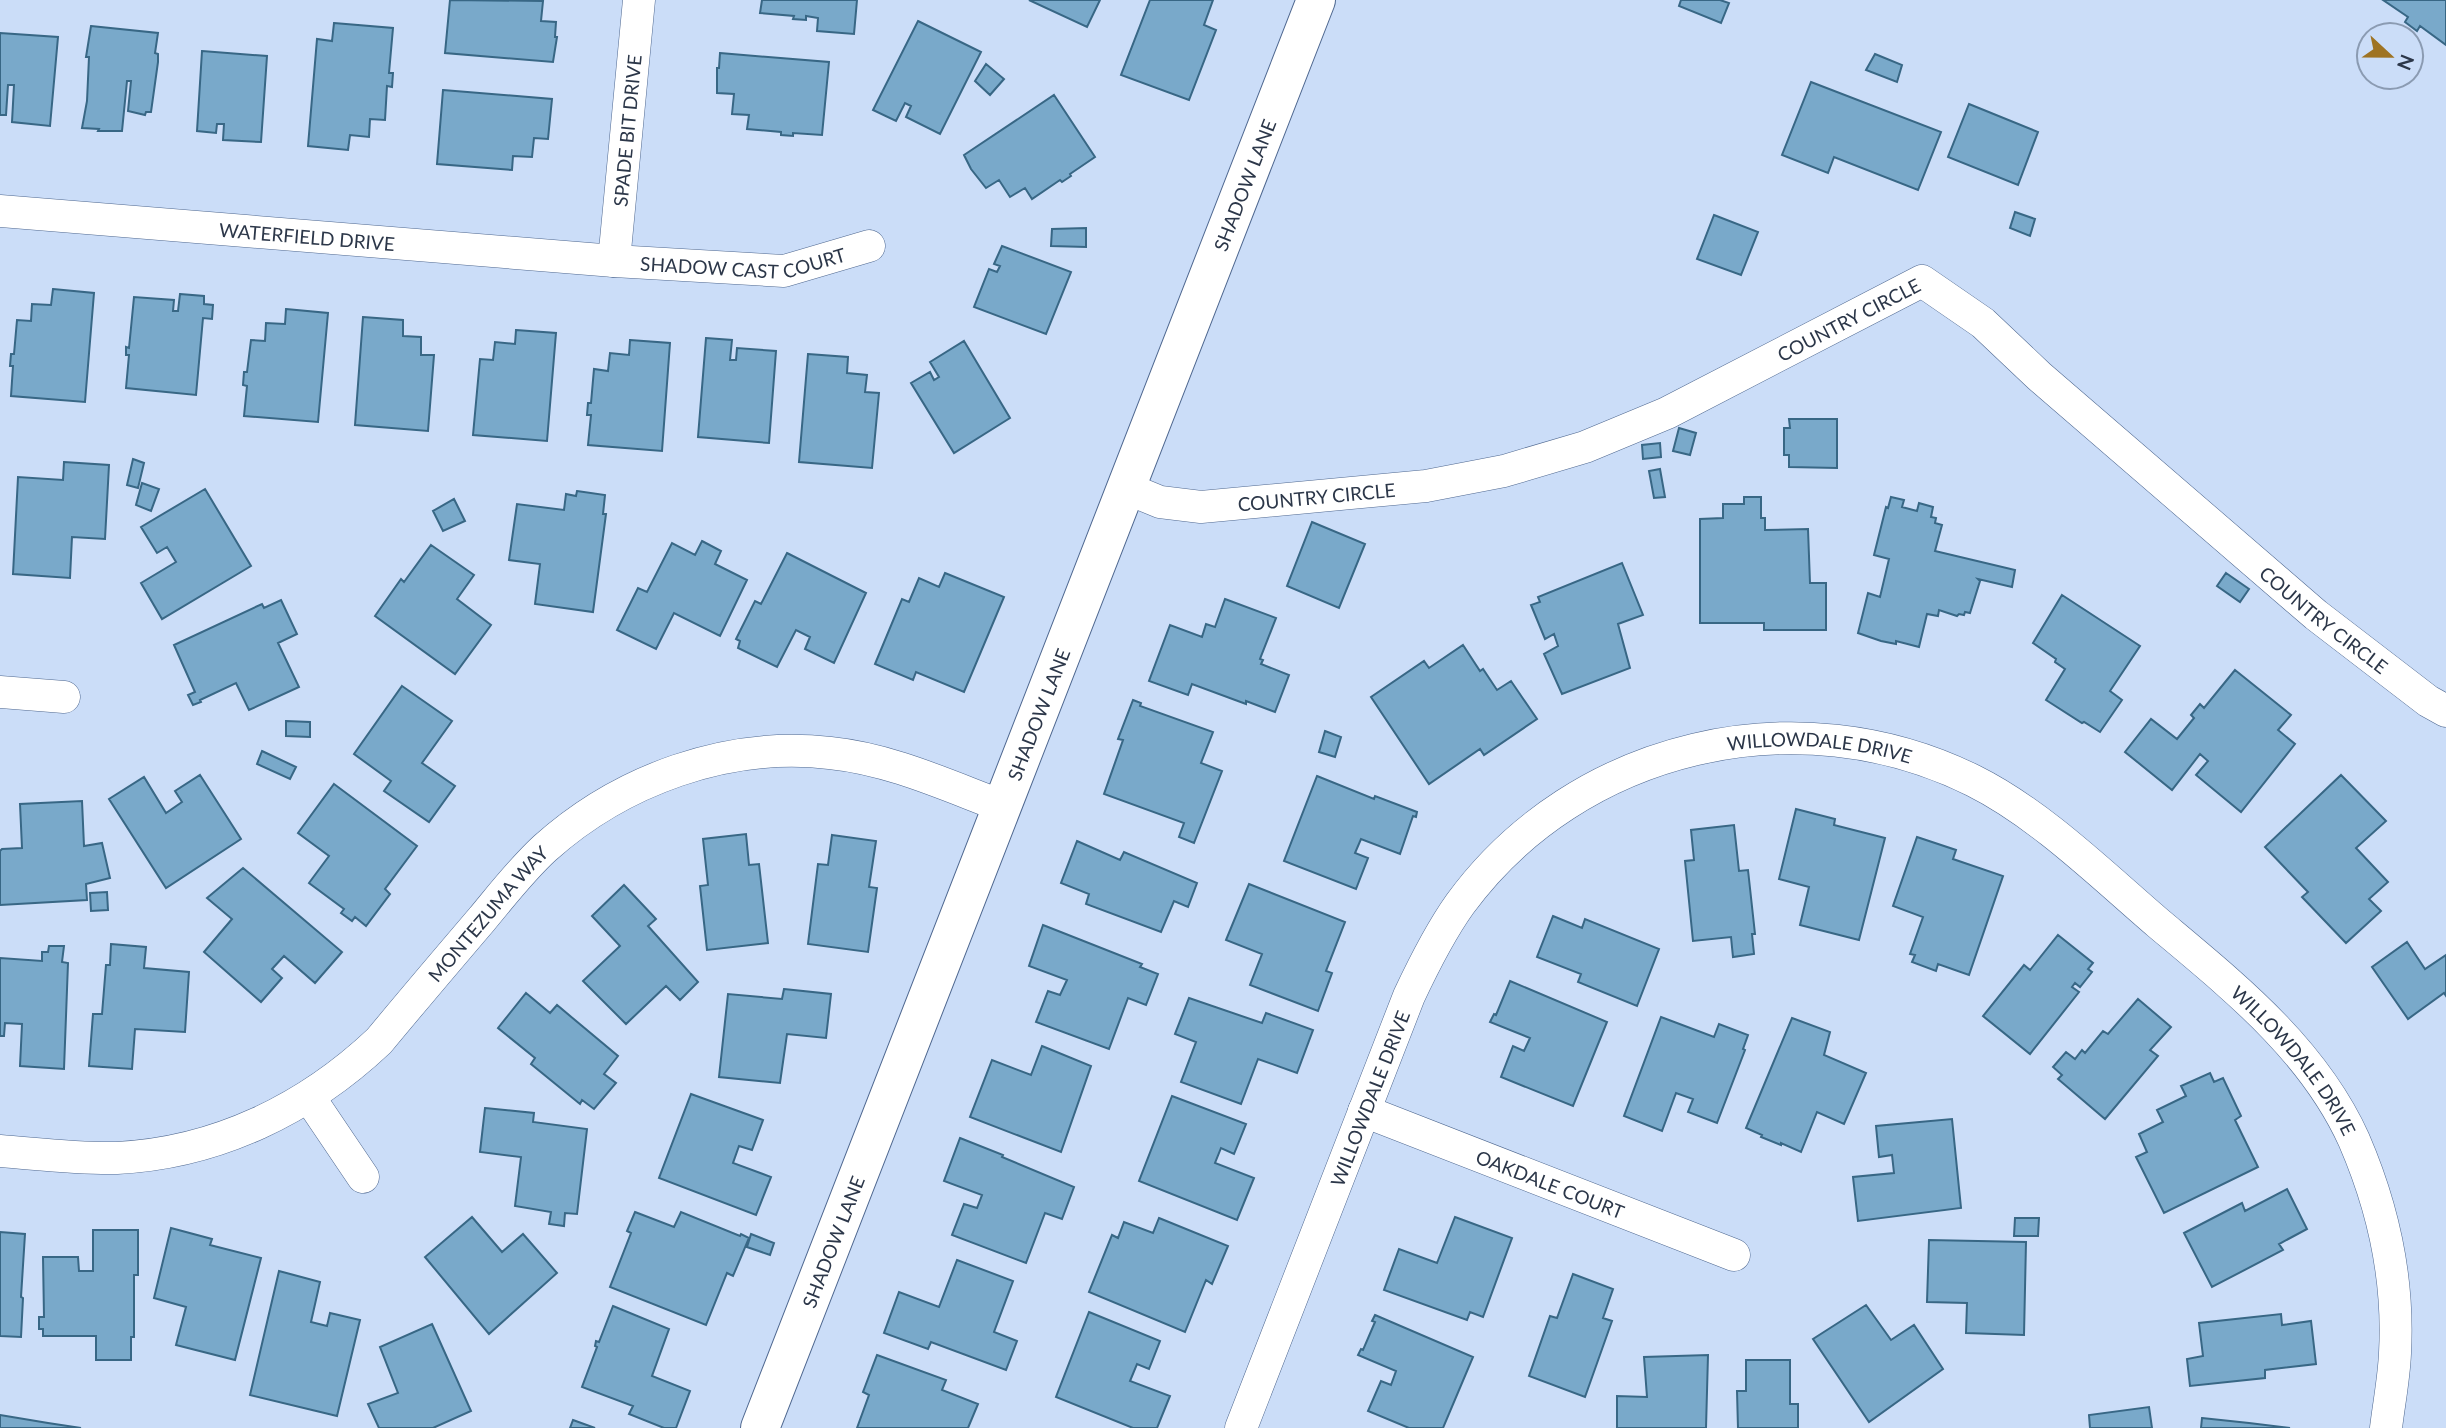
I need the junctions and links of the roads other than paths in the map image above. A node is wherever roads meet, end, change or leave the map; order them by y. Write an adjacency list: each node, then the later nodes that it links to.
1 (639, 0): 5 (street, SPADE BIT DRIVE)
2 (1316, 0): 6 (street, SHADOW LANE)
3 (0, 211): 5 (street, WATERFIELD DRIVE)
4 (869, 246): 5 (street, SHADOW CAST COURT)
5 (614, 261)
6 (1126, 488): 9 (street, COUNTRY CIRCLE); 10 (street, SHADOW LANE)
7 (0, 692): 8 (street)
8 (64, 697)
9 (2446, 711)
10 (1002, 806): 11 (street, MONTEZUMA WAY); 16 (street, SHADOW LANE)
11 (309, 1097): 13 (street, MONTEZUMA WAY); 14 (street)
12 (1364, 1111): 15 (street, OAKDALE COURT); 17 (street, WILLOWDALE DRIVE); 18 (street, WILLOWDALE DRIVE)
13 (0, 1152)
14 (363, 1177)
15 (1734, 1255)
16 (760, 1428)
17 (1241, 1428)
18 (2386, 1428)

